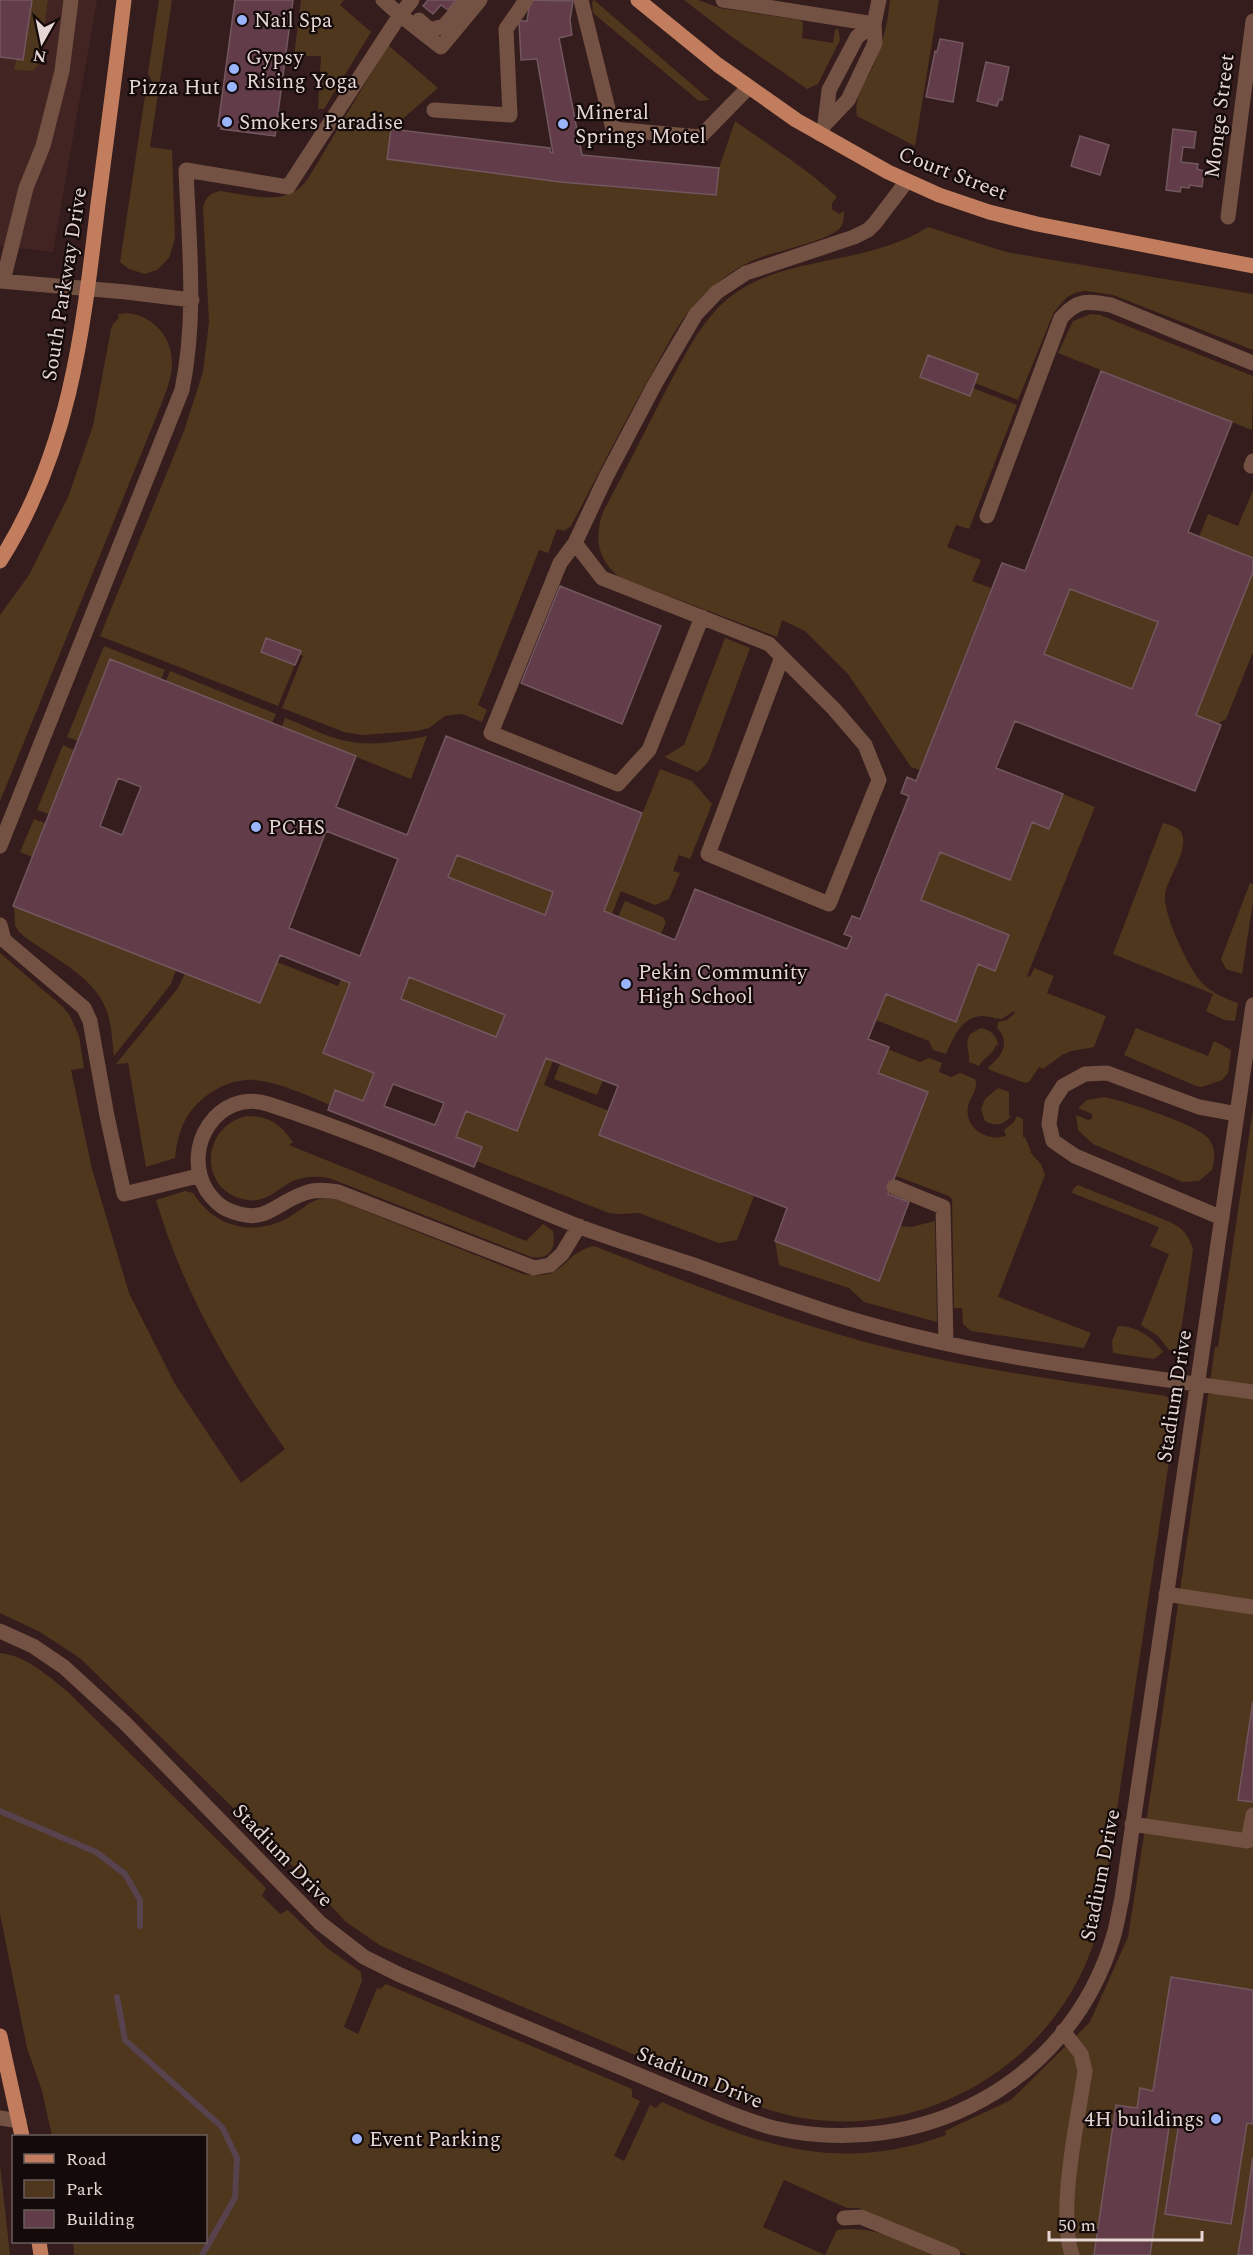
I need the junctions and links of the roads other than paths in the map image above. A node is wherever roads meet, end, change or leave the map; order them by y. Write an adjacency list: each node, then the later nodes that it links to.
1 (71, 0): 25 (street)
2 (124, 0): 26 (main road, South Parkway Drive)
3 (383, 0): 15 (street)
4 (412, 0): 15 (street)
5 (418, 0): 6 (street)
6 (467, 0)
7 (480, 0): 15 (street)
8 (526, 0): 20 (street)
9 (581, 0): 19 (street)
10 (638, 0): 18 (main road, Court Street)
11 (645, 0): 18 (main road, Court Street)
12 (723, 0): 14 (street)
13 (879, 0): 17 (street)
14 (776, 4): 17 (street)
15 (400, 15): 27 (street)
16 (1253, 21): 23 (street, Monge Street)
17 (874, 24): 21 (street)
18 (676, 29): 19 (main road, Court Street)
19 (748, 88): 21 (main road, Court Street)
20 (434, 110)
21 (822, 129): 22 (main road, Court Street)
22 (907, 181): 24 (main road, Court Street); 32 (street)
23 (1228, 217)
24 (1253, 267)
25 (2, 281): 26 (street)
26 (87, 288): 27 (street); 33 (main road, South Parkway Drive)
27 (192, 300): 36 (street)
28 (1253, 363): 31 (street)
29 (1253, 461): 30 (street)
30 (1253, 466)
31 (987, 516)
32 (575, 543): 34 (street); 34 (street)
33 (0, 561)
34 (702, 617): 35 (street)
35 (782, 657): 35 (street)
36 (0, 846)
37 (0, 925): 40 (street)
38 (1253, 1005): 39 (street, Stadium Drive)
39 (1237, 1114): 42 (street, Stadium Drive); 42 (street)
40 (198, 1176): 43 (street); 43 (street)
41 (894, 1187): 44 (street)
42 (1222, 1218): 45 (street, Stadium Drive)
43 (579, 1226): 44 (street)
44 (946, 1344): 45 (street)
45 (1197, 1384): 46 (street); 47 (street, Stadium Drive)
46 (1253, 1392)
47 (1166, 1594): 48 (street); 51 (street, Stadium Drive)
48 (1253, 1607)
49 (0, 1631): 52 (street, Stadium Drive)
50 (1253, 1815): 51 (street)
51 (1132, 1824): 52 (street, Stadium Drive)
52 (1063, 2031): 58 (street)
53 (0, 2036): 55 (main road)
54 (0, 2118): 55 (street)
55 (21, 2129)
56 (844, 2218): 57 (street)
57 (953, 2255)
58 (1072, 2255)

